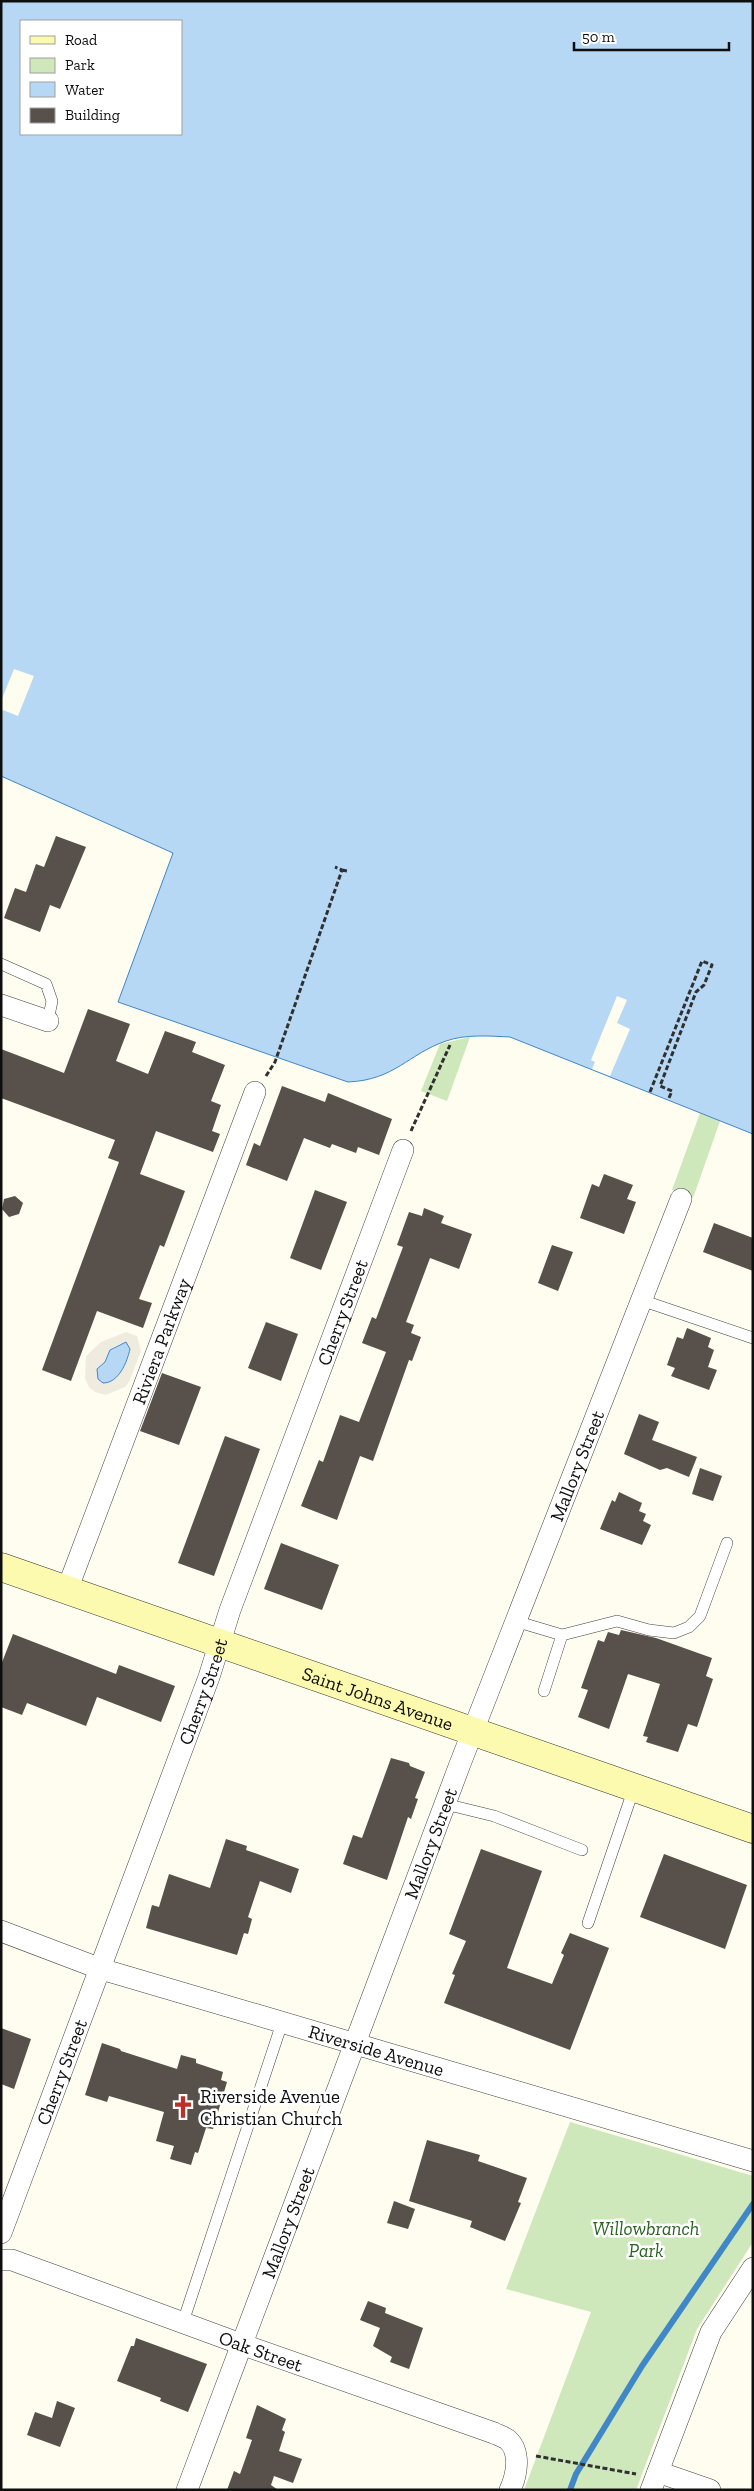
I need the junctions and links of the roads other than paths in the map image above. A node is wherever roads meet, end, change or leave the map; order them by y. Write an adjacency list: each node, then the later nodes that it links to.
1 (1, 964): 3 (lane)
2 (1, 1005): 3 (street)
3 (48, 1022)
4 (255, 1092): 11 (street, Riviera Parkway)
5 (403, 1150): 14 (street, Cherry Street)
6 (681, 1199): 7 (street, Mallory Street)
7 (642, 1300): 8 (lane); 12 (street, Mallory Street)
8 (753, 1338)
9 (726, 1543): 13 (lane)
10 (1, 1568): 11 (main road, Saint Johns Avenue)
11 (67, 1590): 14 (main road, Saint Johns Avenue)
12 (515, 1622): 13 (lane); 16 (street, Mallory Street)
13 (562, 1636): 15 (lane)
14 (220, 1644): 16 (main road, Saint Johns Avenue); 23 (street, Cherry Street)
15 (544, 1691)
16 (472, 1732): 17 (main road, Saint Johns Avenue); 18 (street, Mallory Street)
17 (634, 1788): 19 (main road, Saint Johns Avenue); 21 (lane)
18 (445, 1804): 20 (lane); 25 (street, Mallory Street)
19 (753, 1829)
20 (582, 1850)
21 (588, 1924)
22 (1, 1931): 23 (street, Riverside Avenue)
23 (101, 1969): 24 (street, Riverside Avenue); 27 (street, Cherry Street)
24 (282, 2023): 25 (street, Riverside Avenue); 30 (lane)
25 (354, 2044): 26 (street, Riverside Avenue); 31 (street, Mallory Street)
26 (753, 2160)
27 (1, 2233)
28 (1, 2260): 30 (street, Oak Street)
29 (753, 2268): 32 (street)
30 (183, 2322): 31 (street, Oak Street)
31 (242, 2344): 33 (street, Mallory Street); 34 (street, Oak Street)
32 (651, 2479): 35 (street)
33 (187, 2490)
34 (510, 2490)
35 (710, 2490)

